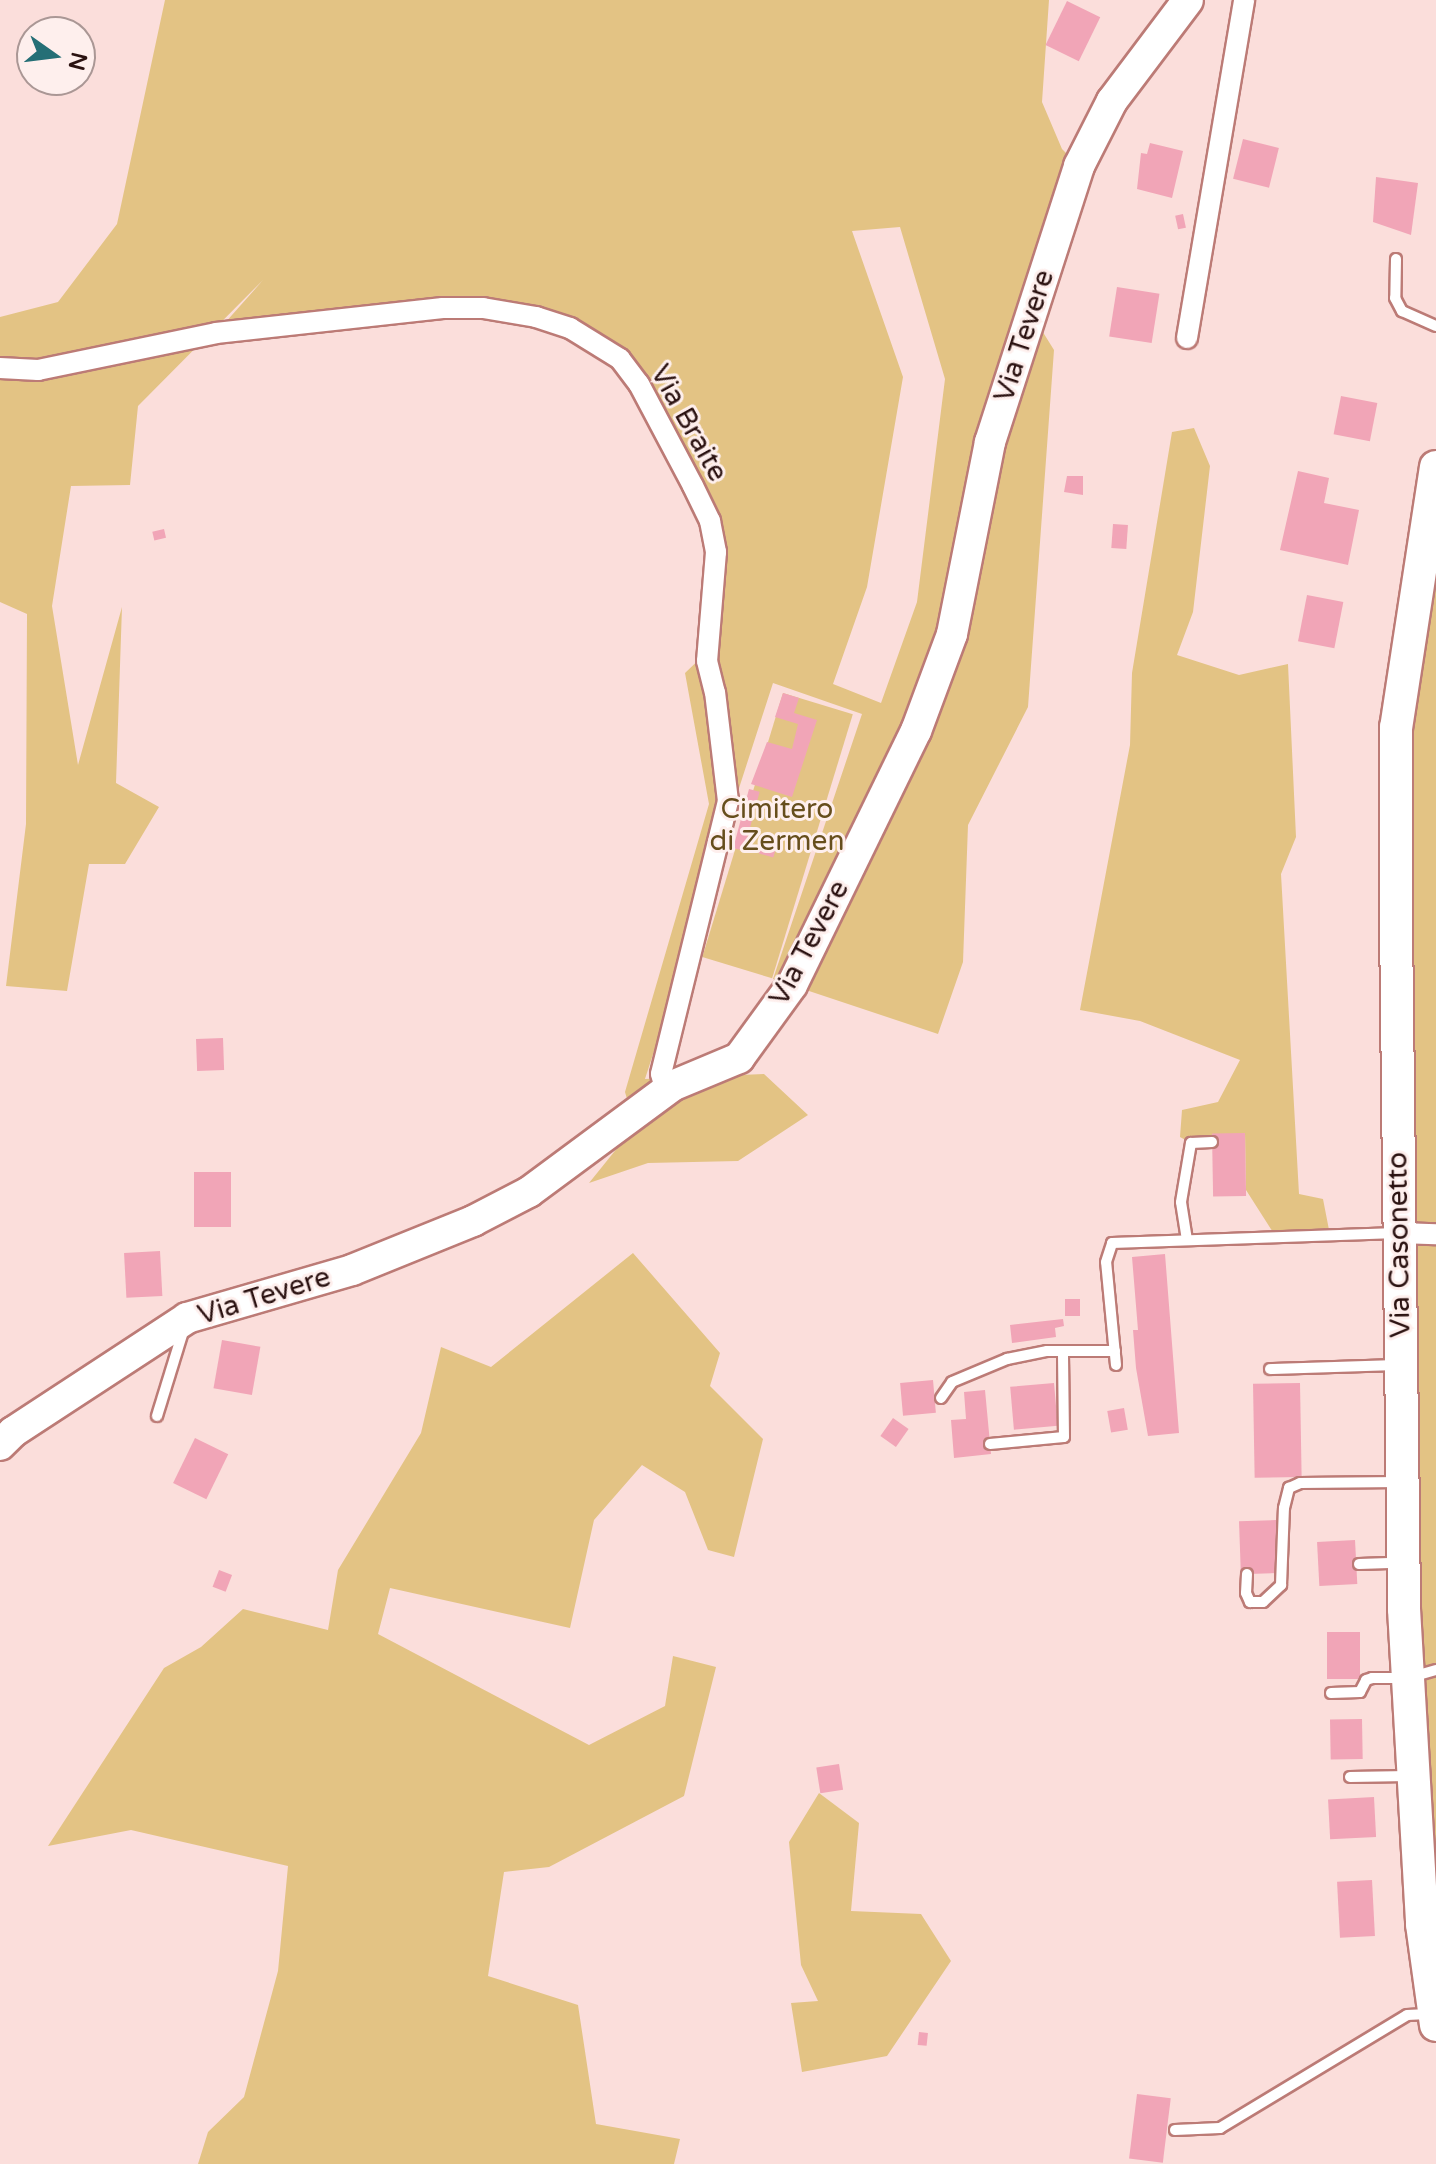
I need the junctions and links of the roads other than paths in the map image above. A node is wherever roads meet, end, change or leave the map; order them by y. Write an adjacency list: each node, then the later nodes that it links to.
1 (1188, 0): 8 (main road, Via Tevere)
2 (1244, 0): 5 (street)
3 (1396, 259): 4 (lane)
4 (1436, 326)
5 (1187, 338)
6 (0, 368): 8 (street, Via Braite)
7 (1436, 467): 10 (main road, Via Casonetto)
8 (666, 1091): 13 (main road, Via Tevere)
9 (1212, 1142): 12 (lane)
10 (1399, 1233): 11 (street); 12 (lane); 17 (main road, Via Casonetto)
11 (1436, 1234)
12 (1187, 1240): 15 (lane)
13 (187, 1318): 20 (lane); 22 (main road, Via Tevere)
14 (1063, 1351): 15 (lane); 19 (lane); 21 (lane)
15 (1115, 1351): 16 (lane)
16 (1116, 1365)
17 (1401, 1365): 18 (lane); 23 (main road, Via Casonetto)
18 (1270, 1369)
19 (941, 1398)
20 (157, 1416)
21 (990, 1444)
22 (0, 1445)
23 (1402, 1482): 24 (main road, Via Casonetto); 26 (lane)
24 (1403, 1562): 25 (lane); 27 (main road, Via Casonetto)
25 (1359, 1564)
26 (1247, 1574)
27 (1428, 1673): 28 (lane); 29 (main road, Via Casonetto)
28 (1331, 1693)
29 (1414, 1776): 30 (lane); 31 (main road, Via Casonetto)
30 (1350, 1777)
31 (1435, 2020): 32 (lane)
32 (1175, 2130)

